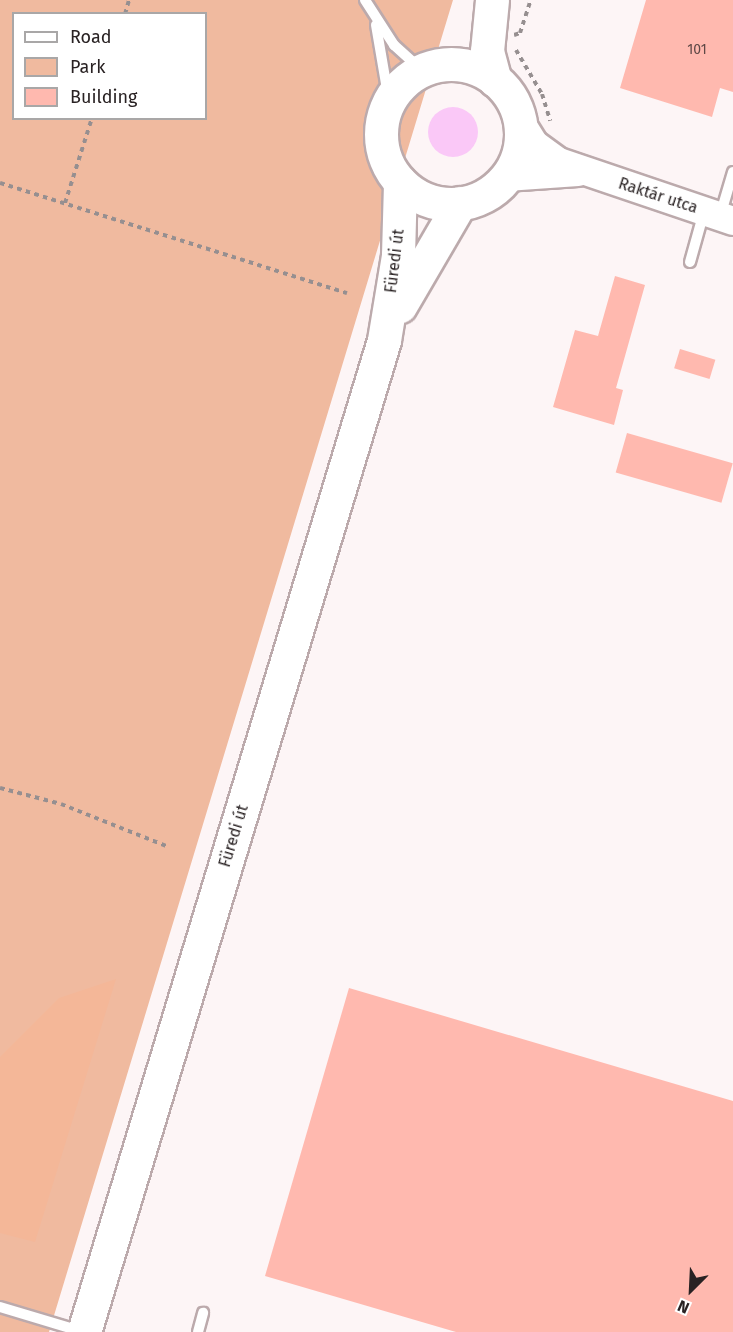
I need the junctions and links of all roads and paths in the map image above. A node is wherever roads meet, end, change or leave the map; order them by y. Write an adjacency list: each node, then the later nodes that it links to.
1 (365, 0): 5 (lane)
2 (484, 0): 6 (main road)
3 (492, 0): 7 (main road)
4 (531, 0): 11 (path)
5 (374, 16): 6 (lane); 8 (lane)
6 (432, 67): 7 (main road); 8 (main road)
7 (495, 80): 10 (main road)
8 (389, 101): 15 (main road, Füredi út)
9 (91, 120): 17 (path)
10 (519, 120): 12 (street, Raktár utca); 14 (main road)
11 (552, 126)
12 (583, 172): 14 (street, Raktár utca); 19 (street, Raktár utca)
13 (733, 172): 19 (lane)
14 (506, 177): 18 (main road)
15 (400, 182): 18 (main road); 22 (main road, Füredi út)
16 (0, 183): 17 (path)
17 (65, 203): 21 (path)
18 (460, 203): 22 (main road, Füredi út)
19 (719, 216): 20 (lane)
20 (690, 262)
21 (347, 293)
22 (384, 340): 27 (main road, Füredi út)
23 (0, 788): 24 (path)
24 (166, 846)
25 (0, 1307): 27 (lane)
26 (203, 1313): 28 (lane)
27 (83, 1332)
28 (198, 1332)

